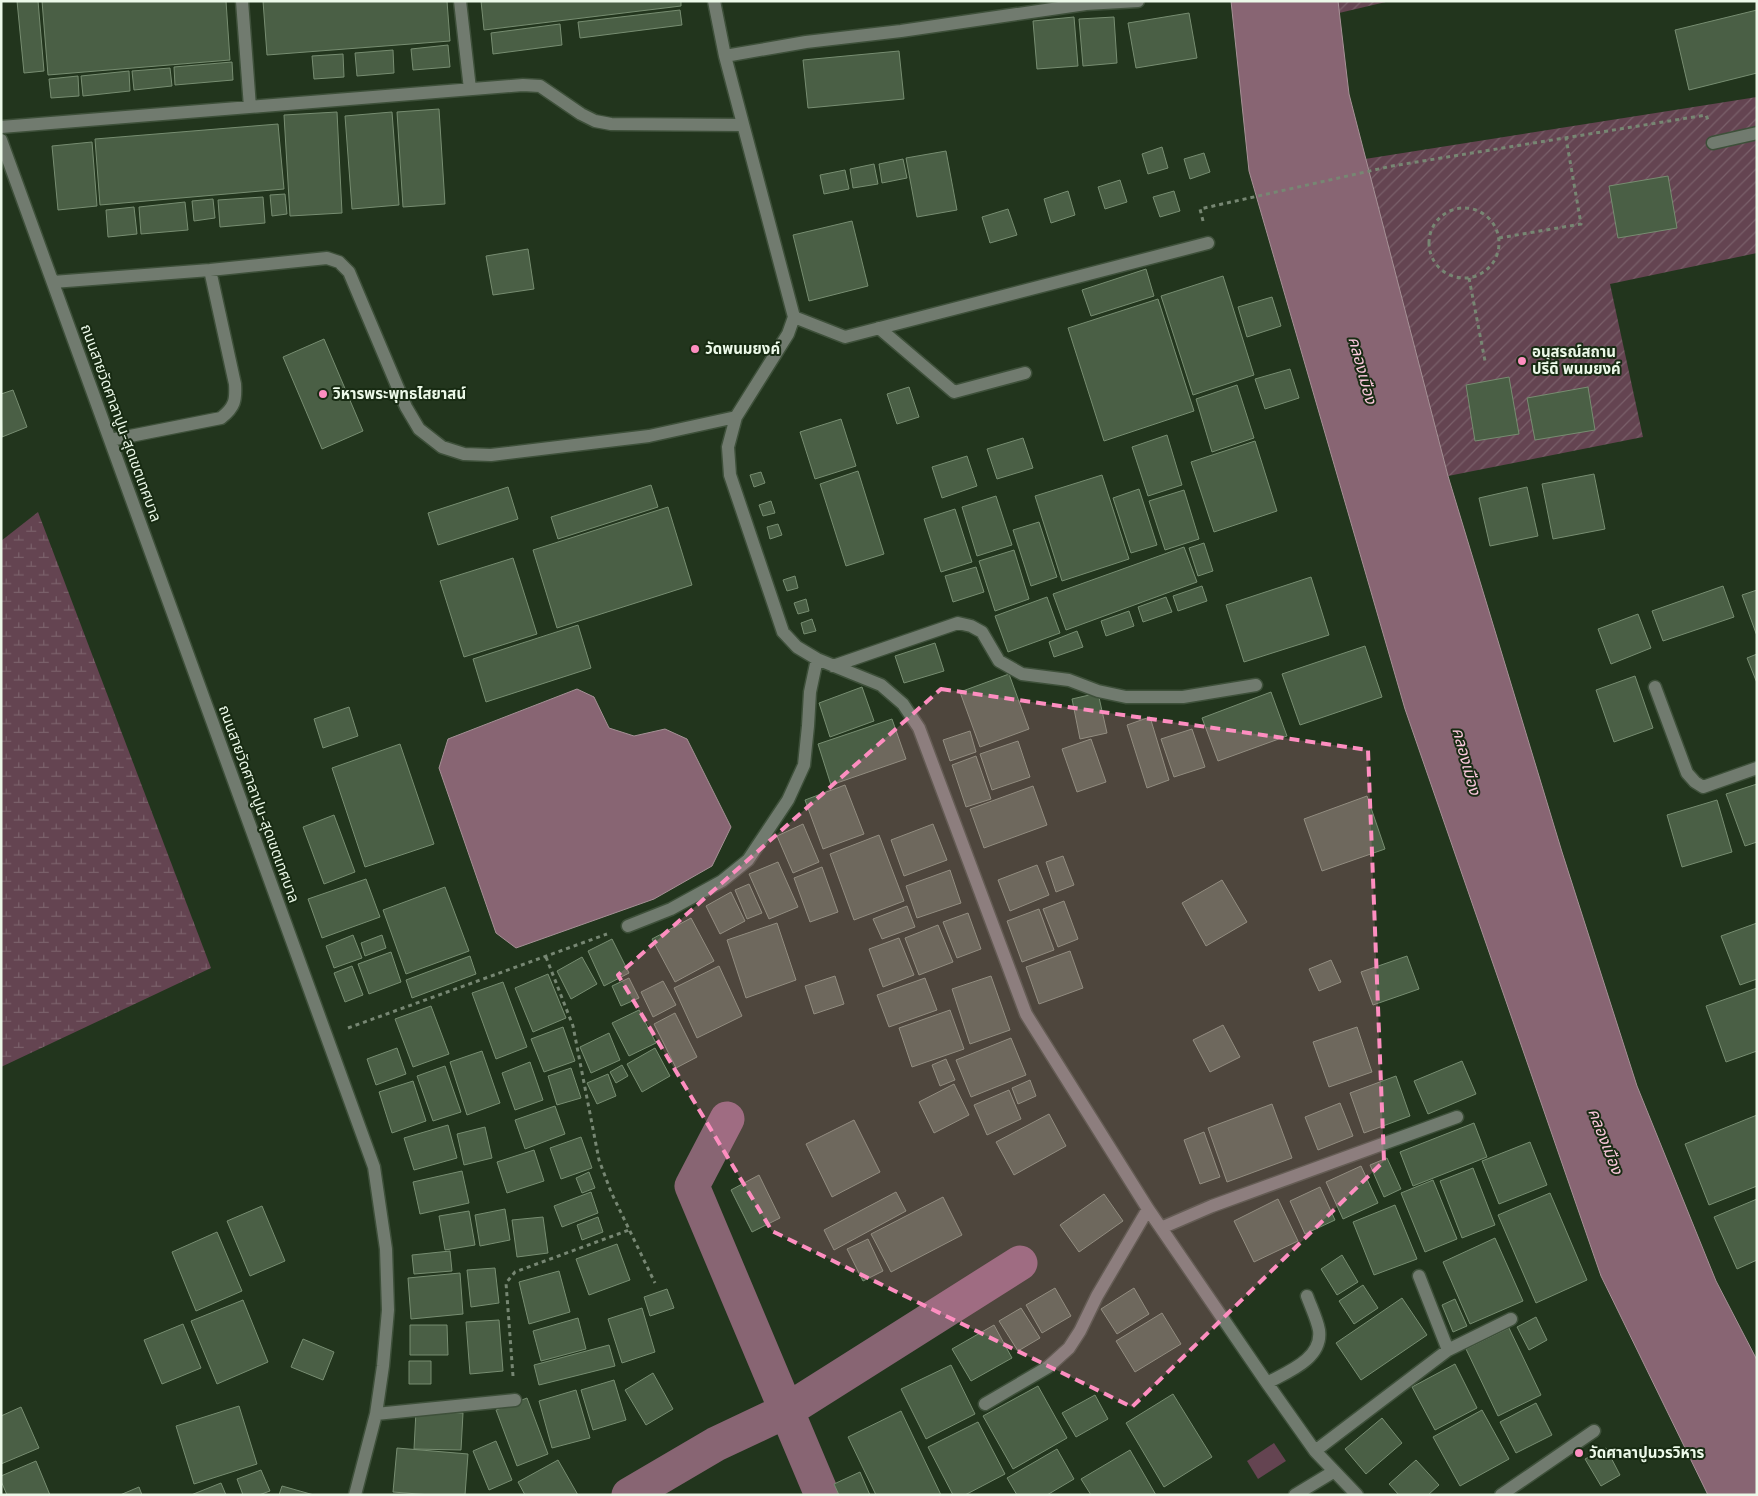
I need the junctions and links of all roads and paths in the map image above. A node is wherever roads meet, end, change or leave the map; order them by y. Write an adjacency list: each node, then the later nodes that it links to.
1 (242, 1): 7 (street)
2 (460, 1): 6 (street)
3 (714, 1): 5 (street)
4 (1138, 1): 5 (street)
5 (725, 56): 8 (street)
6 (470, 89): 7 (street); 8 (street)
7 (250, 107): 9 (street)
8 (743, 125): 19 (street)
9 (1, 128)
10 (1757, 133): 13 (street)
11 (1566, 138): 13 (path); 14 (path); 15 (path)
12 (1, 140): 18 (street, ถนนสายวัดศาลาปูน-สุดเขตเทศบาล)
13 (1713, 143)
14 (1499, 238): 17 (path); 17 (path)
15 (1208, 243): 20 (street)
16 (210, 270): 18 (street); 23 (street); 24 (street)
17 (1469, 278): 21 (path)
18 (52, 282): 24 (street, ถนนสายวัดศาลาปูน-สุดเขตเทศบาล)
19 (794, 317): 20 (street); 23 (street)
20 (879, 328): 22 (street)
21 (1485, 362)
22 (1025, 373)
23 (736, 417): 25 (street)
24 (110, 440): 32 (street, ถนนสายวัดศาลาปูน-สุดเขตเทศบาล)
25 (817, 659): 26 (street); 30 (street)
26 (833, 666): 27 (street); 34 (street)
27 (1256, 685)
28 (1655, 687): 29 (street)
29 (1757, 768)
30 (628, 926): 31 (path)
31 (546, 956): 32 (path); 36 (path)
32 (326, 1036): 45 (street, ถนนสายวัดศาลาปูน-สุดเขตเทศบาล)
33 (1457, 1117): 35 (street)
34 (1148, 1209): 35 (street); 44 (street)
35 (1161, 1228): 42 (street)
36 (629, 1230): 38 (path); 43 (path)
37 (1419, 1276): 41 (street)
38 (655, 1283)
39 (1307, 1296): 42 (street)
40 (1511, 1319): 41 (street)
41 (1448, 1350): 47 (street)
42 (1266, 1383): 47 (street)
43 (515, 1400): 45 (street)
44 (985, 1404)
45 (376, 1414): 49 (street, ถนนสายวัดศาลาปูน-สุดเขตเทศบาล)
46 (1594, 1431): 52 (street)
47 (1315, 1451): 48 (street)
48 (1334, 1472): 50 (street); 51 (street)
49 (355, 1495)
50 (1295, 1495)
51 (1356, 1495)
52 (1501, 1495)

